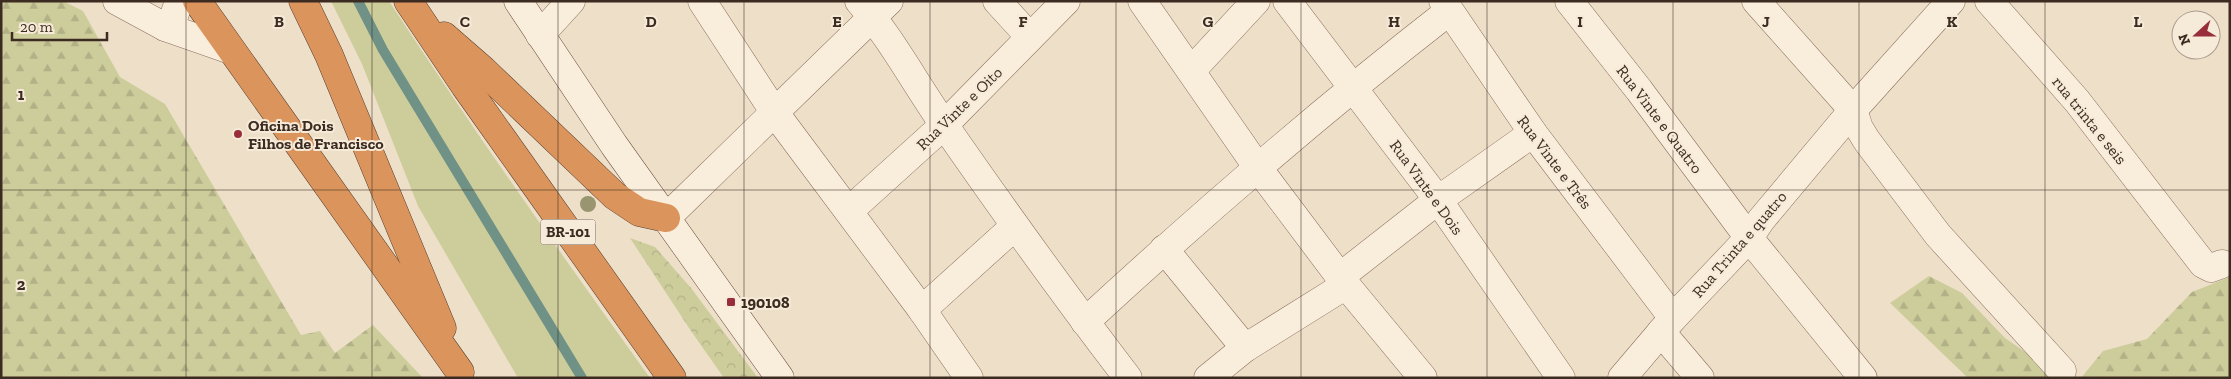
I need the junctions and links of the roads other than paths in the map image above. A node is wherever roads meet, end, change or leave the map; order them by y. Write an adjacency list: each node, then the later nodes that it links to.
1 (117, 1): 20 (street)
2 (179, 1): 20 (street)
3 (197, 1): 23 (highway)
4 (303, 1): 44 (highway)
5 (518, 1): 21 (street)
6 (571, 1): 21 (street)
7 (702, 1): 27 (street)
8 (997, 1): 22 (street)
9 (1066, 1): 22 (street, Rua Vinte e Oito)
10 (1142, 1): 24 (street)
11 (1256, 1): 24 (street)
12 (1287, 1): 25 (street, Rua Vinte e Dois)
13 (1569, 1): 35 (street, Rua Vinte e Quatro)
14 (1756, 1): 26 (street)
15 (1951, 1): 26 (street)
16 (1989, 1): 37 (street, rua trinta e seis)
17 (1445, 6): 25 (street); 29 (street, Rua Vinte e Três)
18 (412, 7): 33 (highway); 45 (highway, BR-101)
19 (874, 7): 27 (street); 28 (street)
20 (165, 27): 23 (street)
21 (540, 35): 33 (street)
22 (1030, 37): 28 (street, Rua Vinte e Oito)
23 (231, 50): 44 (highway)
24 (1192, 70): 30 (street)
25 (1353, 87): 30 (street); 31 (street, Rua Vinte e Dois)
26 (1854, 110): 35 (street, Rua Trinta e quatro); 43 (street)
27 (775, 113): 32 (street); 33 (street)
28 (944, 125): 32 (street, Rua Vinte e Oito); 34 (street)
29 (1533, 133): 31 (street); 41 (street, Rua Vinte e Três)
30 (1258, 168): 36 (street); 38 (street)
31 (1438, 200): 38 (street); 51 (street, Rua Vinte e Dois)
32 (849, 211): 39 (street)
33 (666, 218): 46 (street)
34 (1015, 226): 39 (street); 40 (street)
35 (1749, 238): 41 (street, Rua Trinta e quatro); 54 (street, Rua Vinte e Quatro)
36 (1164, 249): 40 (street); 42 (street)
37 (2222, 264)
38 (1344, 280): 42 (street); 50 (street)
39 (922, 310): 47 (street)
40 (1085, 322): 48 (street)
41 (1667, 325): 52 (street, Rua Trinta e quatro); 53 (street, Rua Vinte e Três)
42 (1245, 348): 49 (street)
43 (2062, 371)
44 (462, 375)
45 (672, 378)
46 (780, 378)
47 (969, 378)
48 (1128, 378)
49 (1208, 378)
50 (1422, 378)
51 (1561, 378)
52 (1622, 378)
53 (1700, 378)
54 (1863, 378)

